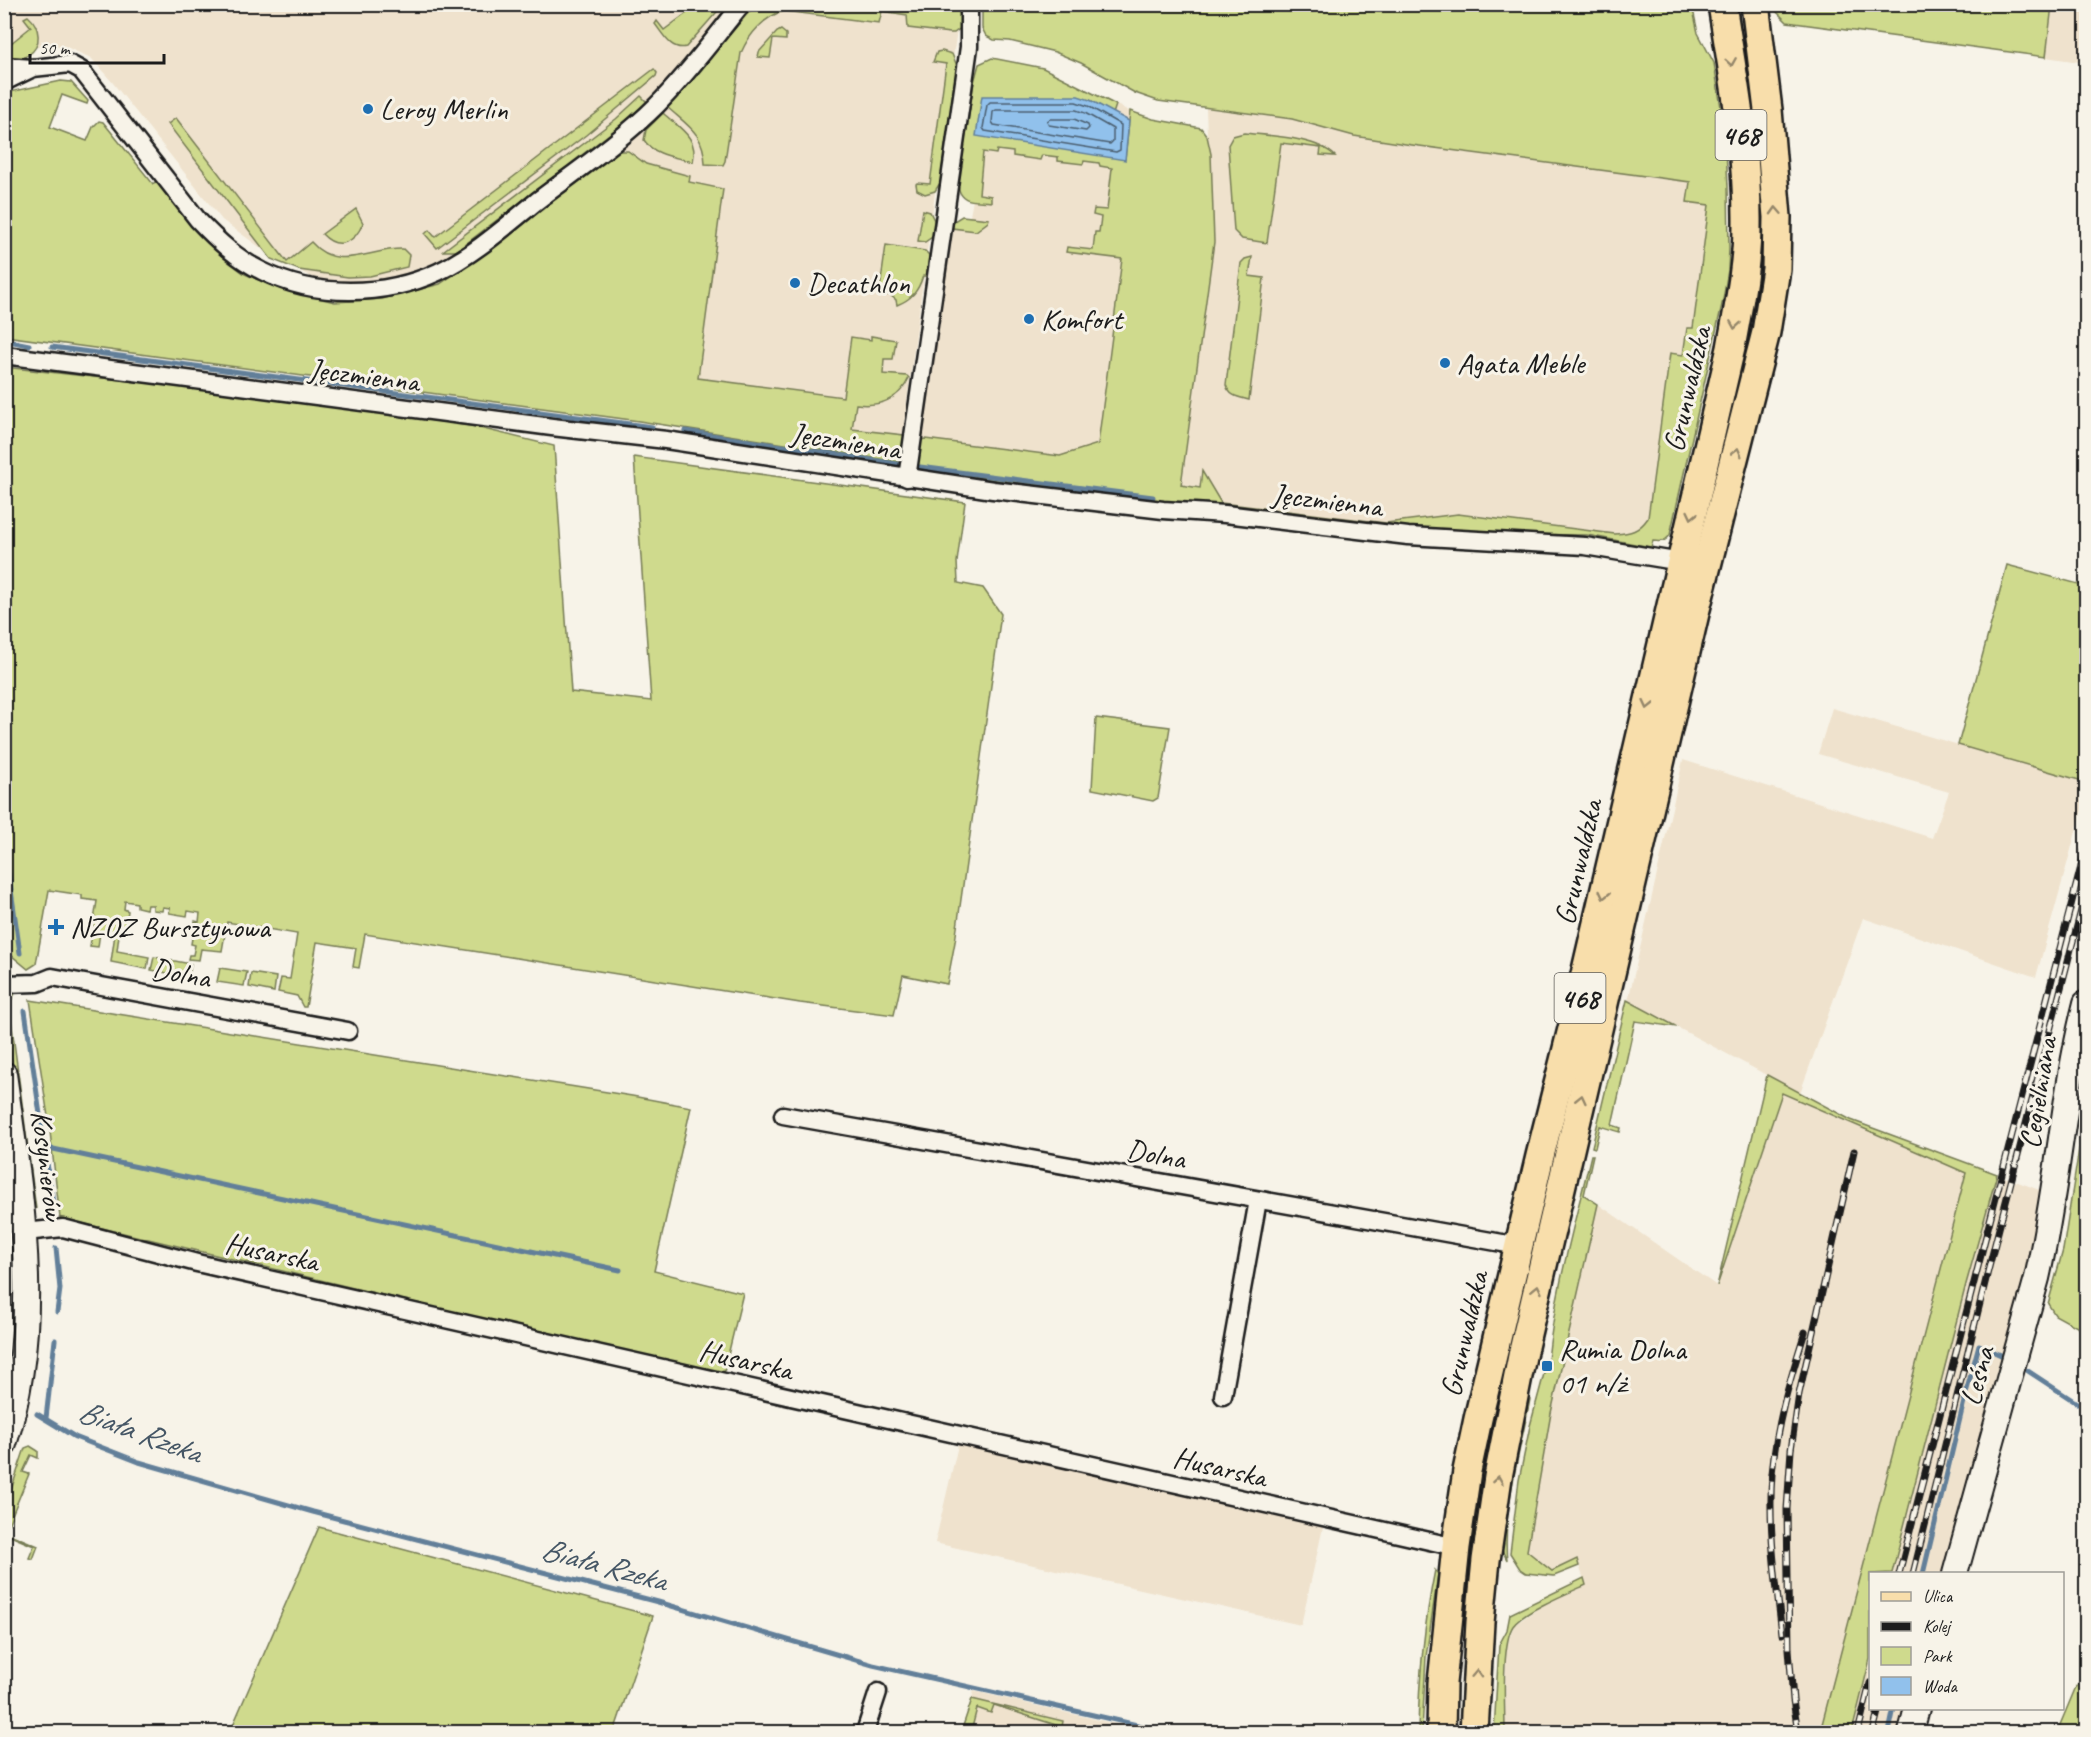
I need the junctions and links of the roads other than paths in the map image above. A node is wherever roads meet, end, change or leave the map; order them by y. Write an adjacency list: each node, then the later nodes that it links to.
1 (742, 4): 6 (street)
2 (969, 4): 9 (street)
3 (1722, 4): 10 (main road, Grunwaldzka / 468, one-way to 10)
4 (1755, 4): 28 (main road, Grunwaldzka / 468, one-way to 4)
5 (4, 66): 6 (street)
6 (33, 68): 7 (street)
7 (4, 82)
8 (4, 355): 9 (street, Jęczmienna)
9 (907, 478): 10 (street, Jęczmienna)
10 (1681, 562): 19 (main road, Grunwaldzka / 468, one-way to 19)
11 (4, 984): 13 (street, Dolna)
12 (2086, 1003): 16 (street, Cegielniana)
13 (348, 1031)
14 (4, 1074): 18 (street, Kosynierów)
15 (783, 1115): 17 (street, Dolna)
16 (2054, 1194): 23 (street, Leśna)
17 (1258, 1200): 19 (street, Dolna); 20 (street)
18 (25, 1232): 21 (street, Kosynierów); 22 (street, Husarska)
19 (1519, 1246): 22 (main road, Grunwaldzka / 468)
20 (1223, 1396)
21 (4, 1444)
22 (1456, 1547): 27 (main road, Grunwaldzka / 468)
23 (1956, 1572)
24 (878, 1692): 26 (street)
25 (1916, 1710): 29 (street)
26 (865, 1732)
27 (1441, 1732)
28 (1474, 1732)
29 (1911, 1732)

